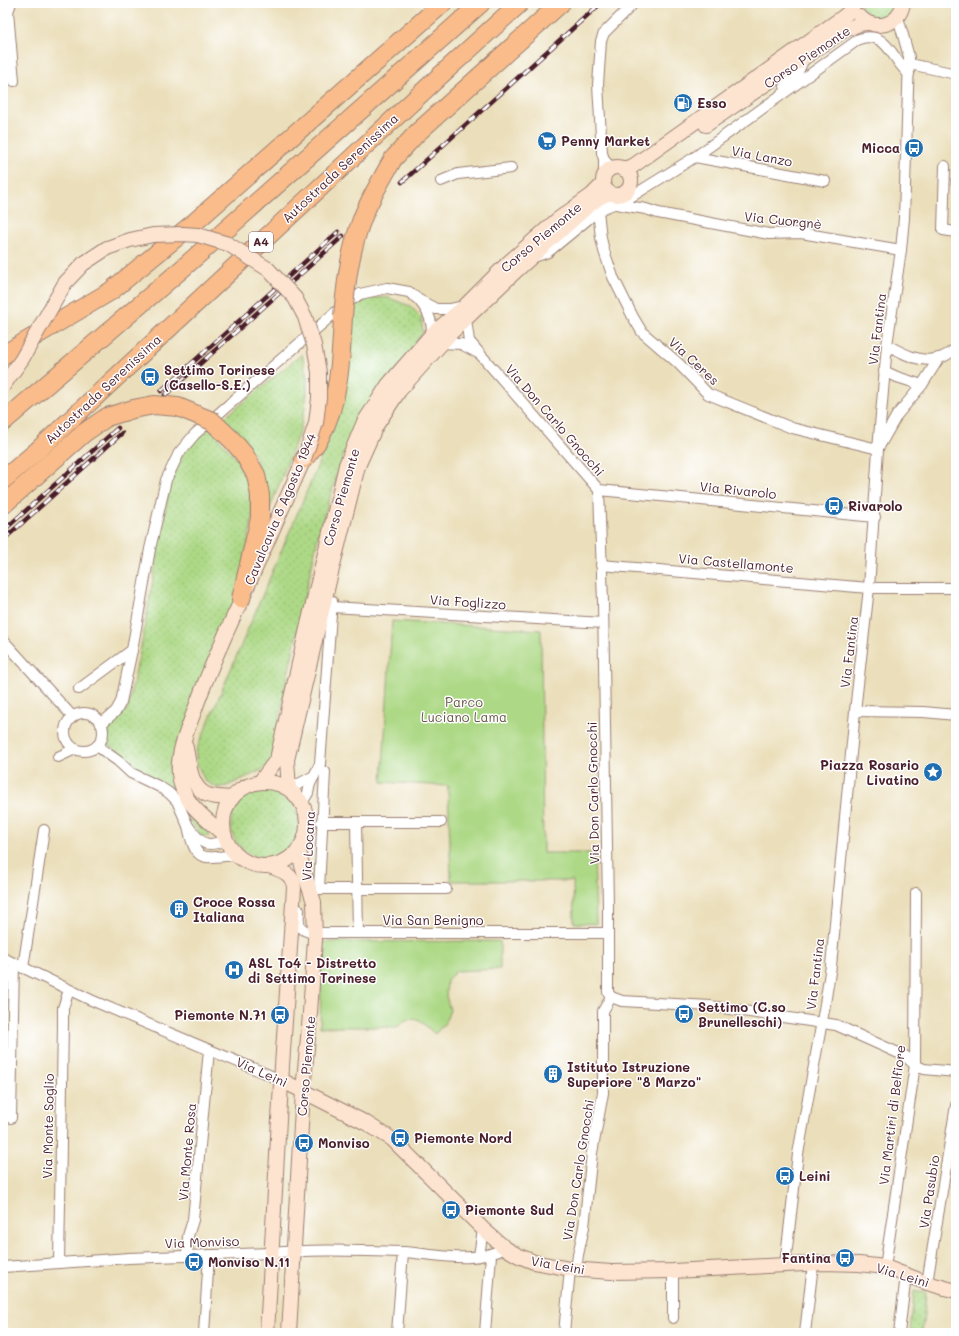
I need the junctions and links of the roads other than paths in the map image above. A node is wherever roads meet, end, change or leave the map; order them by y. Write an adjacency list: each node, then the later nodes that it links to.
1 (11, 3): 13 (street)
2 (443, 3): 33 (highway)
3 (481, 3): 37 (highway, A4)
4 (520, 3): 40 (highway, Autostrada Serenissima / A4)
5 (561, 3): 39 (highway, bridge)
6 (634, 3): 18 (street)
7 (855, 3): 9 (main road); 18 (main road, Corso Piemonte)
8 (899, 10): 9 (main road, Corso Piemonte); 11 (street, Via Fantina)
9 (868, 23): 10 (main road, Corso Piemonte)
10 (804, 58): 14 (street); 18 (main road, Corso Piemonte)
11 (909, 69): 12 (street); 14 (street, Corso Piemonte); 23 (street, Via Fantina)
12 (956, 74)
13 (14, 81)
14 (760, 110): 15 (street, Corso Piemonte)
15 (695, 157): 18 (street, Corso Piemonte); 20 (street, Via Lanzo)
16 (945, 166): 22 (street)
17 (511, 168): 19 (street)
18 (613, 179): 21 (street, Corso Piemonte); 23 (street, Via Cuorgnè); 24 (main road, Corso Piemonte); 28 (main road, Corso Piemonte)
19 (441, 181)
20 (825, 181)
21 (598, 211): 24 (street, Corso Piemonte); 38 (street, Via Ceres)
22 (956, 232)
23 (901, 250): 30 (street, Via Fantina)
24 (528, 260): 28 (main road, Corso Piemonte)
25 (353, 299): 26 (street)
26 (419, 300): 28 (street); 29 (street)
27 (338, 310): 52 (street)
28 (465, 312): 29 (main road, Corso Piemonte); 31 (street, Via Don Carlo Gnocchi)
29 (437, 338): 31 (street); 45 (main road, Corso Piemonte); 61 (main road, Corso Piemonte)
30 (887, 345): 32 (street); 34 (street, Via Fantina)
31 (480, 354): 41 (street, Via Don Carlo Gnocchi)
32 (950, 354): 35 (street)
33 (3, 355)
34 (884, 371): 35 (street); 38 (street, Via Fantina)
35 (922, 385): 38 (street)
36 (3, 386): 39 (main road, Cavalcavia 8 Agosto 1944, bridge)
37 (3, 422)
38 (878, 449): 43 (street, Via Fantina)
39 (304, 459): 48 (main road, Cavalcavia 8 Agosto 1944)
40 (3, 480)
41 (599, 490): 43 (street, Via Rivarolo); 44 (street, Via Don Carlo Gnocchi)
42 (3, 505): 48 (highway, bridge)
43 (875, 517): 46 (street, Via Fantina)
44 (601, 565): 46 (street, Via Castellamonte); 50 (street, Via Don Carlo Gnocchi)
45 (330, 577): 49 (street); 62 (main road, Corso Piemonte)
46 (869, 588): 47 (street, Via Castellamonte); 54 (street, Via Fantina)
47 (956, 588)
48 (242, 599): 58 (main road, Cavalcavia 8 Agosto 1944)
49 (332, 607): 50 (street, Via Foglizzo); 60 (street)
50 (603, 623): 80 (street, Via Don Carlo Gnocchi)
51 (3, 640): 56 (street)
52 (132, 650): 53 (street); 57 (street)
53 (79, 689)
54 (855, 711): 55 (street); 85 (street, Via Fantina)
55 (956, 715)
56 (73, 717): 57 (street); 59 (street)
57 (101, 724): 59 (street)
58 (184, 740): 63 (main road); 70 (main road, Cavalcavia 8 Agosto 1944)
59 (98, 746): 68 (street)
60 (316, 772): 62 (street); 64 (street); 65 (street, Via Locana)
61 (260, 782): 62 (main road); 63 (main road)
62 (289, 789): 64 (main road)
63 (232, 798): 70 (main road)
64 (302, 803): 71 (main road)
65 (321, 822): 66 (street); 75 (street, Via Locana)
66 (356, 822): 67 (street); 75 (street)
67 (442, 822)
68 (188, 826): 70 (street); 72 (street)
69 (44, 830): 82 (street)
70 (225, 837): 72 (main road)
71 (299, 850): 73 (main road); 78 (main road, Corso Piemonte)
72 (236, 855): 73 (main road)
73 (269, 866): 74 (main road)
74 (294, 888): 78 (street, Via San Benigno); 89 (main road, Corso Piemonte)
75 (357, 889): 76 (street, Via Locana); 79 (street)
76 (446, 889)
77 (916, 893): 87 (street, Via Martiri di Belfiore)
78 (315, 933): 79 (street, Via San Benigno); 90 (main road, Corso Piemonte)
79 (358, 933): 80 (street, Via San Benigno)
80 (608, 933): 84 (street, Via Don Carlo Gnocchi)
81 (3, 958): 82 (street, Via Leinì)
82 (18, 966): 83 (street, Via Leinì); 92 (street)
83 (69, 990): 86 (street, Via Leinì); 102 (street, Via Monte Soglio)
84 (611, 997): 85 (street); 107 (street, Via Don Carlo Gnocchi)
85 (822, 1023): 87 (street); 104 (street, Via Fantina)
86 (209, 1050): 89 (street, Via Leinì); 100 (street, Via Monte Rosa)
87 (914, 1065): 88 (street); 105 (street, Via Martiri di Belfiore)
88 (956, 1072)
89 (281, 1080): 90 (main road, Via Leinì); 97 (main road, Corso Piemonte)
90 (303, 1091): 93 (main road, Via Leinì); 95 (main road, Corso Piemonte)
91 (956, 1105): 110 (street, Via Pasubio)
92 (11, 1118)
93 (483, 1230): 94 (main road, Via Leinì); 101 (street)
94 (505, 1248): 99 (street, Via Monviso); 107 (main road, Via Leinì)
95 (294, 1250): 96 (street, Via Monviso); 97 (street, Via Monviso); 115 (main road, Corso Piemonte)
96 (403, 1252): 101 (street, Via Monviso); 116 (street)
97 (271, 1253): 98 (street, Via Monviso); 114 (main road, Corso Piemonte)
98 (209, 1255): 100 (street, Via Monviso); 113 (street)
99 (491, 1255): 101 (street, Via Monviso); 117 (street)
100 (186, 1256): 102 (street, Via Monviso)
101 (479, 1256)
102 (59, 1263): 106 (street, Via Monviso)
103 (813, 1264): 104 (main road, Via Leinì); 105 (main road, Via Leinì); 119 (street)
104 (784, 1265): 108 (main road, Via Leinì)
105 (885, 1267): 109 (main road, Via Leinì)
106 (3, 1268)
107 (573, 1270): 108 (main road, Via Leinì); 118 (street, Via Don Carlo Gnocchi)
108 (673, 1271): 112 (street)
109 (906, 1274): 110 (main road, Via Leinì); 120 (street)
110 (927, 1283): 111 (main road, Via Leinì)
111 (956, 1291)
112 (673, 1318)
113 (204, 1333)
114 (267, 1333)
115 (289, 1333)
116 (397, 1333)
117 (485, 1333)
118 (564, 1333)
119 (805, 1333)
120 (899, 1333)

